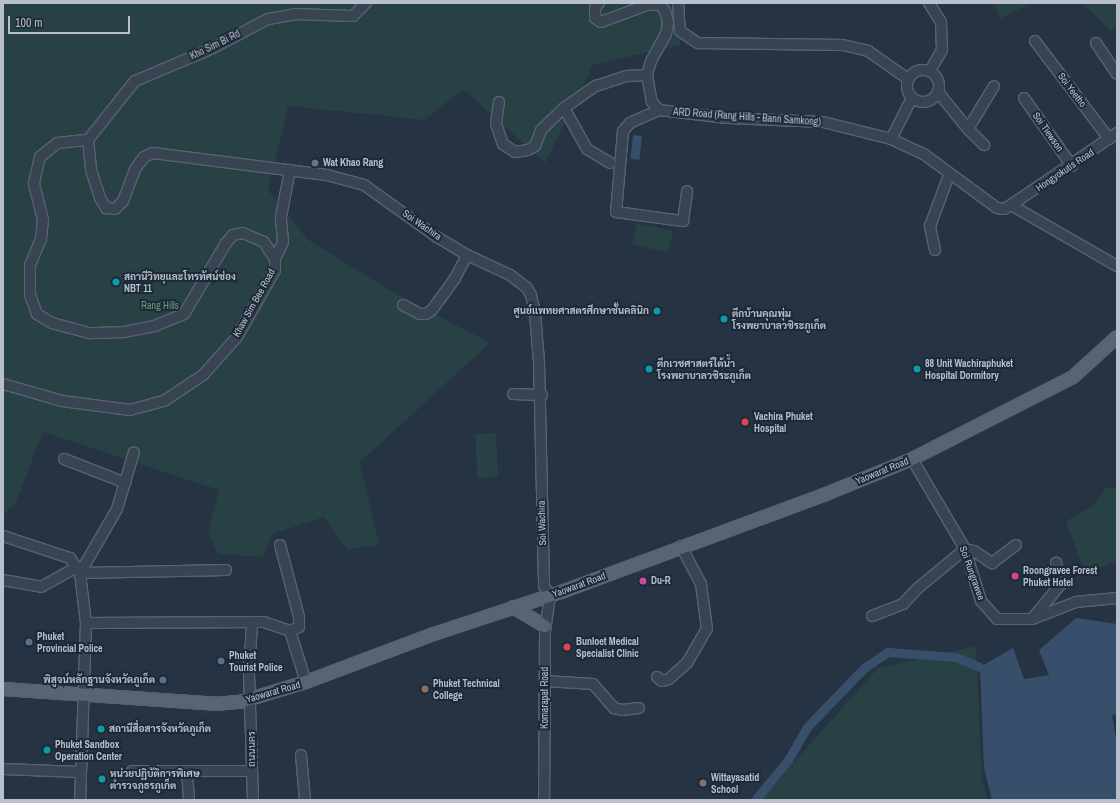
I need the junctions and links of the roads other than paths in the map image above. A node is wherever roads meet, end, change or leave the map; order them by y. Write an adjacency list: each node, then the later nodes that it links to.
1 (366, 3): 21 (street, Kho Sim Bi Rd)
2 (599, 3): 9 (street, ARD Road (Rang Hills - Bann Samkong))
3 (678, 3): 10 (street)
4 (929, 3): 7 (street)
5 (1035, 42): 19 (street, Soi Yeetho)
6 (1096, 43): 8 (street)
7 (930, 72): 10 (street); 12 (street)
8 (1117, 74)
9 (647, 75): 16 (street); 17 (street, ARD Road (Rang Hills - Bann Samkong))
10 (908, 79): 13 (street)
11 (994, 86): 18 (street)
12 (938, 92): 13 (street); 18 (street)
13 (912, 98): 20 (street)
14 (1024, 98): 24 (street, Soi Tiewson)
15 (499, 102): 16 (street)
16 (564, 108): 23 (street)
17 (659, 110): 20 (street, ARD Road (Rang Hills - Bann Samkong)); 27 (street)
18 (968, 129): 22 (street)
19 (1113, 136): 24 (street, Hongyokutis Road)
20 (891, 139): 26 (street, ARD Road (Rang Hills - Bann Samkong))
21 (88, 140): 25 (street, Soi Wachira); 31 (street, Khaw Sim Bee Road)
22 (984, 145)
23 (610, 163)
24 (1072, 166): 28 (street, Hongyokutis Road)
25 (290, 170): 30 (street, Soi Wachira); 31 (street)
26 (949, 175): 28 (street, ARD Road (Rang Hills - Bann Samkong)); 29 (street)
27 (687, 191)
28 (1011, 205): 32 (street)
29 (935, 250)
30 (467, 255): 33 (street); 37 (street, Soi Wachira)
31 (276, 258): 35 (street, Khaw Sim Bee Road)
32 (1117, 266)
33 (403, 305)
34 (1116, 342): 40 (main road, Yaowarat Road)
35 (3, 384)
36 (513, 394): 37 (street)
37 (542, 395): 51 (street, Soi Wachira)
38 (134, 452): 41 (street)
39 (64, 459): 41 (street)
40 (912, 459): 45 (main road, Yaowarat Road); 46 (street, Soi Rungrawee)
41 (126, 483): 48 (street)
42 (3, 536): 48 (street)
43 (1016, 545): 46 (street)
44 (280, 546): 59 (street)
45 (682, 546): 51 (main road, Yaowarat Road); 60 (street)
46 (965, 549): 54 (street); 55 (street, Soi Rungrawee)
47 (1056, 563): 55 (street)
48 (79, 570): 49 (street); 50 (street); 56 (street)
49 (226, 570)
50 (3, 580)
51 (550, 596): 53 (main road, Yaowarat Road); 58 (street, Komarapat Road)
52 (1117, 598): 55 (street, Soi Rungrawee)
53 (513, 607): 58 (main road); 62 (main road, Yaowarat Road)
54 (872, 616)
55 (1032, 619)
56 (86, 623): 57 (street); 64 (street)
57 (252, 624): 59 (street); 65 (street, ถนนนคร)
58 (546, 626): 61 (street, Komarapat Road)
59 (290, 631): 62 (street)
60 (656, 677)
61 (545, 681): 66 (street); 77 (street, Komarapat Road)
62 (306, 682): 65 (main road, Yaowarat Road)
63 (3, 689): 64 (main road, Yaowarat Road)
64 (83, 697): 65 (main road, Yaowarat Road); 72 (street)
65 (252, 698): 71 (street, ถนนนคร)
66 (639, 708)
67 (301, 755): 76 (street)
68 (3, 769): 72 (street)
69 (132, 771): 70 (street)
70 (187, 771): 71 (street); 74 (street)
71 (252, 771): 75 (street, ถนนนคร)
72 (80, 772): 73 (street)
73 (80, 800)
74 (189, 800)
75 (253, 800)
76 (305, 800)
77 (544, 800)

